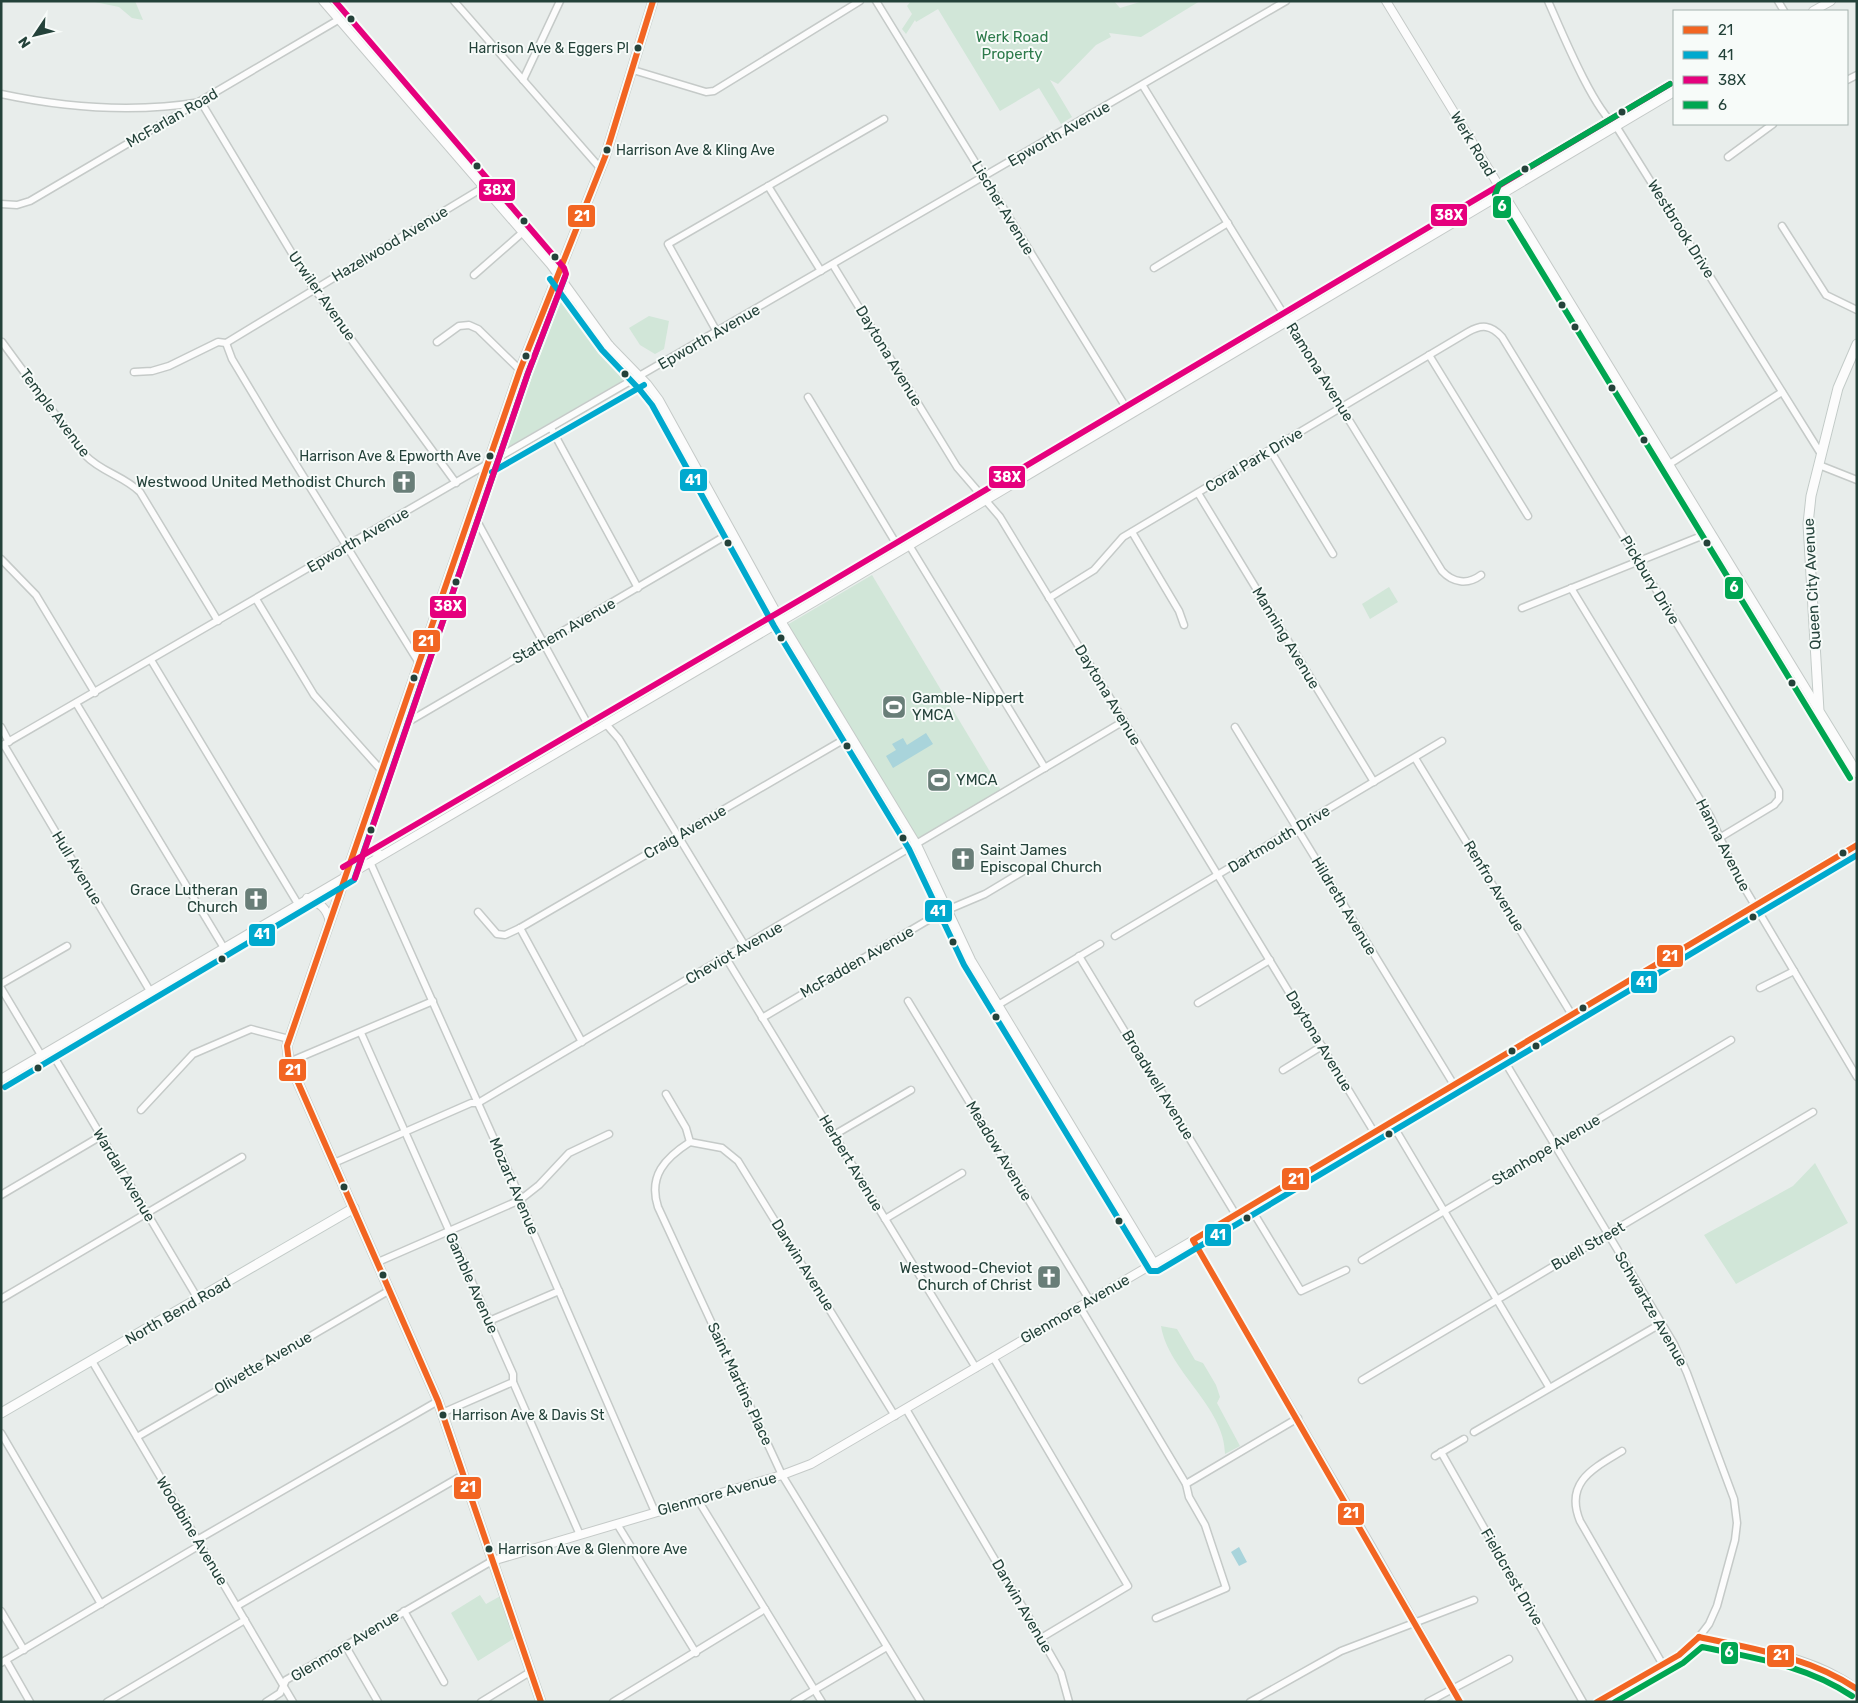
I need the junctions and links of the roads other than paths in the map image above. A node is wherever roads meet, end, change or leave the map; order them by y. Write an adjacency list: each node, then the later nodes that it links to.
1 (323, 1): 12 (street)
2 (454, 1): 14 (street)
3 (560, 1): 14 (street)
4 (653, 1): 13 (main road)
5 (860, 1): 13 (street)
6 (876, 1): 24 (street, Lischer Avenue)
7 (1286, 1): 15 (street, Epworth Avenue)
8 (1386, 1): 27 (street, Werk Road)
9 (1548, 1): 21 (street, Westbrook Drive)
10 (1831, 1): 11 (street)
11 (1815, 10)
12 (338, 20): 18 (street, McFarlan Road); 26 (street)
13 (633, 70): 23 (main road)
14 (523, 80): 23 (street)
15 (1143, 86): 24 (street, Epworth Avenue); 29 (street, Ramona Avenue)
16 (1673, 93): 21 (street)
17 (1, 94): 18 (street)
18 (201, 102): 28 (street, McFarlan Road); 37 (street, Urwiler Avenue)
19 (884, 119): 25 (street)
20 (1772, 125): 22 (street)
21 (1616, 126): 27 (street); 52 (street, Westbrook Drive)
22 (1728, 157)
23 (601, 169): 35 (main road)
24 (984, 177): 32 (street, Epworth Avenue); 55 (street, Lischer Avenue)
25 (768, 186): 34 (street); 42 (street)
26 (484, 187): 31 (street); 37 (street, Hazelwood Avenue)
27 (1503, 193): 41 (street); 61 (street, Werk Road)
28 (1, 204)
29 (1228, 223): 33 (street); 41 (street, Ramona Avenue)
30 (1782, 226): 40 (street)
31 (523, 232): 35 (street); 36 (street)
32 (833, 265): 34 (street, Epworth Avenue); 65 (street, Daytona Avenue)
33 (1154, 268)
34 (821, 272): 42 (street, Epworth Avenue)
35 (558, 274): 38 (street); 39 (main road)
36 (474, 275)
37 (315, 289): 46 (street, Hazelwood Avenue); 63 (street, Urwiler Avenue)
38 (573, 297): 39 (street); 51 (street)
39 (547, 300): 49 (main road)
40 (1857, 310)
41 (1288, 320): 54 (street, Ramona Avenue); 55 (street)
42 (717, 332): 51 (street, Epworth Avenue)
43 (1468, 332): 48 (street, Coral Park Drive); 76 (street, Pickbury Drive)
44 (2, 342): 83 (street, Temple Avenue)
45 (436, 342): 49 (street)
46 (226, 343): 50 (street, Hazelwood Avenue); 72 (street)
47 (1857, 344): 58 (main road, Queen City Avenue)
48 (1429, 355): 54 (street, Coral Park Drive); 67 (street)
49 (520, 370): 59 (main road)
50 (134, 372)
51 (640, 377): 56 (street, Epworth Avenue); 68 (street)
52 (1782, 392): 58 (street, Westbrook Drive); 61 (street)
53 (808, 397): 73 (street)
54 (1342, 407): 57 (street, Coral Park Drive); 77 (street, Ramona Avenue)
55 (1130, 414): 65 (street)
56 (551, 428): 59 (street, Epworth Avenue); 78 (street)
57 (1270, 450): 64 (street, Coral Park Drive); 74 (street)
58 (1821, 454): 60 (main road, Queen City Avenue)
59 (488, 464): 63 (street, Epworth Avenue); 66 (main road)
60 (1819, 464): 62 (street); 91 (main road, Queen City Avenue)
61 (1668, 465): 70 (street, Werk Road)
62 (1857, 480)
63 (456, 483): 72 (street, Epworth Avenue)
64 (1198, 493): 69 (street, Coral Park Drive); 105 (street, Manning Avenue)
65 (985, 500): 71 (street); 80 (street, Daytona Avenue)
66 (472, 512): 86 (street); 88 (main road)
67 (1528, 516)
68 (732, 532): 78 (street, Stathem Avenue); 84 (street)
69 (1132, 532): 80 (street, Coral Park Drive); 85 (street)
70 (1709, 533): 76 (street); 91 (street, Werk Road)
71 (909, 545): 73 (street); 102 (street)
72 (346, 547): 81 (street, Epworth Avenue); 88 (street)
73 (900, 550): 84 (street)
74 (1333, 554)
75 (1, 559): 89 (street)
76 (1638, 561): 79 (street); 109 (street, Pickbury Drive)
77 (1481, 575)
78 (638, 588): 86 (street, Stathem Avenue)
79 (1571, 588): 82 (street); 109 (street, Hanna Avenue)
80 (1049, 598): 92 (street, Daytona Avenue)
81 (256, 599): 83 (street, Epworth Avenue); 103 (street)
82 (1522, 608)
83 (218, 621): 87 (street, Epworth Avenue)
84 (780, 622): 93 (street); 98 (street)
85 (1184, 625)
86 (544, 643): 96 (street, Stathem Avenue); 97 (street)
87 (151, 660): 89 (street, Epworth Avenue); 118 (street)
88 (419, 663): 96 (main road)
89 (95, 693): 90 (street, Epworth Avenue)
90 (76, 703): 100 (street, Epworth Avenue); 128 (street)
91 (1820, 711): 104 (main road, Werk Road)
92 (1124, 721): 102 (street, Cheviot Avenue); 116 (street, Daytona Avenue)
93 (606, 724): 97 (street); 108 (street)
94 (1235, 726): 106 (street, Hildreth Avenue)
95 (1, 728): 100 (street, Hull Avenue)
96 (396, 729): 103 (main road)
97 (592, 732): 112 (street)
98 (850, 736): 108 (street, Craig Avenue); 110 (street)
99 (1442, 741): 101 (street, Dartmouth Drive)
100 (5, 744): 135 (street, Hull Avenue)
101 (1415, 758): 105 (street, Dartmouth Drive); 140 (street, Renfro Avenue)
102 (1045, 768): 110 (street, Cheviot Avenue)
103 (382, 771): 107 (main road)
104 (1857, 773)
105 (1374, 782): 106 (street, Dartmouth Drive)
106 (1297, 828): 116 (street, Dartmouth Drive); 154 (street, Hildreth Avenue)
107 (360, 833): 112 (street); 115 (main road)
108 (678, 836): 123 (street, Craig Avenue); 127 (street)
109 (1722, 837): 119 (street, Hanna Avenue)
110 (917, 845): 120 (street); 127 (street, Cheviot Avenue)
111 (1857, 845): 119 (street, Glenmore Avenue)
112 (382, 856): 113 (street)
113 (370, 862): 115 (street); 137 (street, Mozart Avenue)
114 (1032, 866): 120 (street, McFadden Avenue)
115 (347, 875): 117 (street); 122 (main road)
116 (1218, 876): 124 (street, Dartmouth Drive); 131 (street, Daytona Avenue)
117 (307, 898): 118 (street); 122 (street)
118 (298, 904): 128 (street)
119 (1755, 905): 132 (street, Hanna Avenue); 140 (street, Glenmore Avenue)
120 (947, 910): 139 (street); 141 (street, McFadden Avenue)
121 (478, 912): 123 (street, Craig Avenue)
122 (330, 924): 143 (main road)
123 (520, 928): 145 (street)
124 (1115, 936)
125 (1100, 944): 129 (street)
126 (67, 946): 133 (street)
127 (745, 946): 130 (street, Cheviot Avenue)
128 (224, 948): 135 (street)
129 (1079, 956): 139 (street); 177 (street, Broadwell Avenue)
130 (726, 958): 141 (street, Herbert Avenue); 145 (street, Cheviot Avenue)
131 (1270, 960): 138 (street); 146 (street, Daytona Avenue)
132 (1794, 971): 134 (street); 152 (street, Hanna Avenue)
133 (1, 986): 148 (street)
134 (1760, 988)
135 (150, 991): 147 (street)
136 (908, 1000): 191 (street, Meadow Avenue)
137 (433, 1002): 142 (street); 157 (street, Mozart Avenue)
138 (1198, 1003)
139 (998, 1005): 184 (street)
140 (1572, 1014): 149 (street, Glenmore Avenue)
141 (762, 1018): 164 (street, Herbert Avenue)
142 (362, 1033): 150 (street); 161 (street, Gamble Avenue)
143 (289, 1039): 150 (main road); 158 (street)
144 (1731, 1040): 167 (street, Stanhope Avenue)
145 (582, 1042): 157 (street, Cheviot Avenue)
146 (1322, 1046): 151 (street); 162 (street, Daytona Avenue)
147 (50, 1050): 148 (street); 165 (street, Wardall Avenue)
148 (41, 1055): 153 (street)
149 (1502, 1057): 154 (street, Glenmore Avenue); 167 (street, Schwartze Avenue)
150 (289, 1062): 169 (main road)
151 (1283, 1070)
152 (1857, 1077)
153 (1, 1079)
154 (1454, 1085): 160 (street, Glenmore Avenue)
155 (911, 1090): 164 (street)
156 (666, 1094): 166 (street)
157 (478, 1103): 161 (street, Cheviot Avenue); 172 (street, Mozart Avenue)
158 (141, 1110)
159 (1814, 1112): 180 (street, Buell Street)
160 (1391, 1122): 162 (street, Glenmore Avenue); 175 (street)
161 (404, 1131): 169 (street, Cheviot Avenue); 179 (street, Gamble Avenue)
162 (1374, 1132): 173 (street, Glenmore Avenue)
163 (609, 1134): 172 (street)
164 (834, 1135): 178 (street, Herbert Avenue)
165 (101, 1136): 171 (street); 176 (street, Wardall Avenue)
166 (690, 1142): 205 (street, Darwin Avenue); 213 (street, Saint Martins Place)
167 (1555, 1145): 175 (street, Stanhope Avenue); 180 (street, Schwartze Avenue)
168 (242, 1157): 176 (street)
169 (334, 1163): 174 (main road)
170 (962, 1173): 178 (street)
171 (1, 1195)
172 (520, 1200): 179 (street); 187 (street, Mozart Avenue)
173 (1250, 1207): 177 (street, Glenmore Avenue); 185 (street)
174 (354, 1208): 183 (main road); 189 (main road, North Bend Road)
175 (1444, 1211): 182 (street, Stanhope Avenue); 190 (street)
176 (148, 1213): 188 (street); 189 (street, Wardall Avenue)
177 (1236, 1215): 181 (street, Glenmore Avenue)
178 (885, 1219): 197 (street, Herbert Avenue)
179 (448, 1230): 183 (street); 193 (street, Gamble Avenue)
180 (1608, 1234): 190 (street, Buell Street); 194 (street, Schwartze Avenue)
181 (1193, 1240): 184 (street, Glenmore Avenue); 206 (street)
182 (1362, 1260)
183 (378, 1262): 186 (main road)
184 (1154, 1262): 191 (street, Glenmore Avenue)
185 (1346, 1270)
186 (390, 1290): 201 (main road); 209 (street, Olivette Avenue)
187 (559, 1291): 193 (street); 216 (street, Mozart Avenue)
188 (1, 1299)
189 (198, 1299): 196 (main road, North Bend Road)
190 (1497, 1300): 198 (street, Buell Street); 200 (street)
191 (1090, 1301): 192 (street, Glenmore Avenue)
192 (1080, 1307): 195 (street, Glenmore Avenue); 214 (street)
193 (490, 1321): 199 (street, Gamble Avenue)
194 (1662, 1323): 200 (street); 231 (street, Schwartze Avenue)
195 (993, 1357): 197 (street, Glenmore Avenue); 230 (street)
196 (92, 1360): 203 (main road, North Bend Road); 209 (street, Woodbine Avenue)
197 (976, 1368): 202 (street, Glenmore Avenue)
198 (1362, 1380)
199 (514, 1382): 204 (street); 218 (street, Gamble Avenue)
200 (1549, 1387): 207 (street)
201 (438, 1401): 204 (main road); 219 (street)
202 (906, 1409): 205 (street, Glenmore Avenue); 230 (street, Darwin Avenue)
203 (1, 1413)
204 (442, 1413): 212 (main road)
205 (895, 1416): 213 (street, Glenmore Avenue)
206 (1298, 1418): 214 (street); 229 (street)
207 (1474, 1432)
208 (1, 1433): 222 (street)
209 (137, 1437): 219 (street, Woodbine Avenue)
210 (1464, 1438): 260 (street, Fieldcrest Drive)
211 (1622, 1451): 238 (street)
212 (464, 1475): 220 (main road); 223 (street)
213 (782, 1475): 215 (street, Glenmore Avenue); 233 (street, Saint Martins Place)
214 (1186, 1484): 227 (street)
215 (698, 1500): 216 (street, Glenmore Avenue); 224 (street)
216 (655, 1512): 217 (street, Glenmore Avenue)
217 (617, 1524): 218 (street, Glenmore Avenue); 235 (street)
218 (580, 1535): 220 (street, Glenmore Avenue)
219 (199, 1542): 222 (street); 223 (street, Woodbine Avenue)
220 (492, 1561): 226 (street, Glenmore Avenue); 239 (main road)
221 (1474, 1600): 229 (street)
222 (101, 1604): 234 (street)
223 (237, 1606): 228 (street, Woodbine Avenue)
224 (765, 1609): 235 (street); 244 (street)
225 (1, 1611): 234 (street)
226 (404, 1611): 232 (street, Glenmore Avenue); 240 (street)
227 (1156, 1618)
228 (245, 1620): 241 (street, Woodbine Avenue); 246 (street)
229 (1414, 1622): 242 (street); 257 (street)
230 (1041, 1638): 256 (street, Darwin Avenue)
231 (1699, 1638): 238 (street, Schwartze Avenue); 243 (street)
232 (345, 1645): 241 (street, Glenmore Avenue); 249 (street)
233 (887, 1647): 244 (street); 255 (street, Saint Martins Place)
234 (24, 1650): 237 (street)
235 (696, 1653): 252 (street)
236 (1509, 1659): 242 (street)
237 (4, 1661): 245 (street)
238 (1663, 1665): 261 (street, Schwartze Avenue)
239 (530, 1672): 250 (street); 251 (main road)
240 (444, 1682)
241 (283, 1685): 247 (street, Glenmore Avenue); 248 (street, Woodbine Avenue)
242 (1452, 1689): 258 (street); 259 (street)
243 (1857, 1689)
244 (814, 1690): 253 (street); 254 (street)
245 (30, 1702)
246 (107, 1702)
247 (266, 1702)
248 (292, 1702)
249 (378, 1702)
250 (481, 1702)
251 (541, 1702)
252 (612, 1702)
253 (794, 1702)
254 (822, 1702)
255 (921, 1702)
256 (1069, 1702)
257 (1250, 1702)
258 (1428, 1702)
259 (1460, 1702)
260 (1583, 1702)
261 (1597, 1702)

